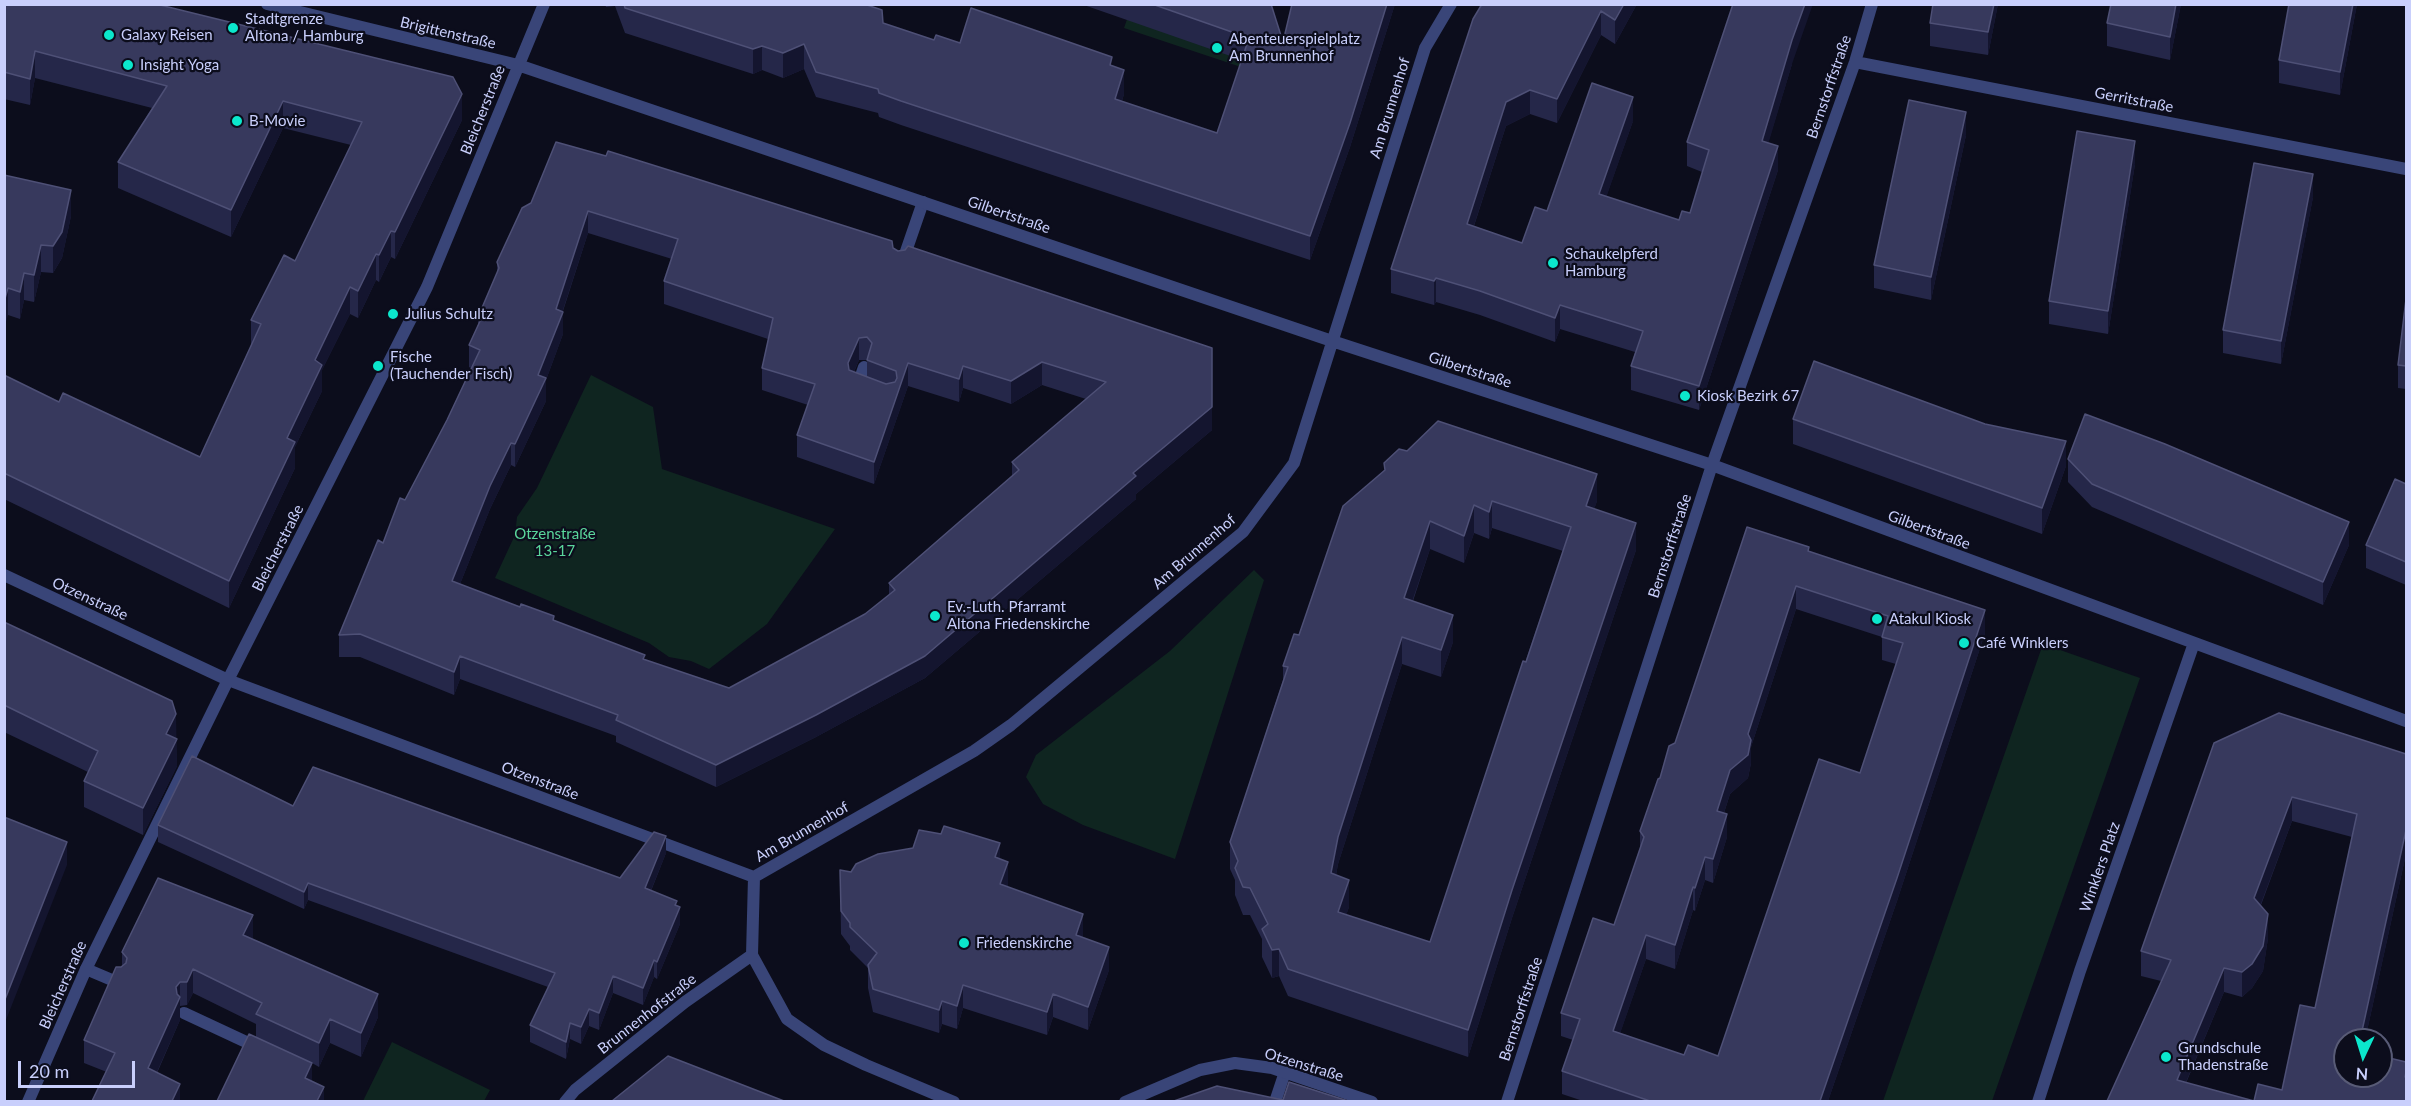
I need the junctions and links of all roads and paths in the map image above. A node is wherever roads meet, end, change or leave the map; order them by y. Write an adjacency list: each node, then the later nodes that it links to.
1 (267, 4): 6 (street, Brigittenstraße)
2 (544, 4): 6 (street, Bleicherstraße)
3 (1451, 4): 10 (street, Am Brunnenhof)
4 (1872, 4): 5 (street, Bernstorffstraße)
5 (1855, 62): 7 (street, Gerritstraße); 13 (street, Bernstorffstraße)
6 (518, 64): 8 (street, Gilbertstraße); 16 (street, Bleicherstraße)
7 (2406, 169)
8 (923, 202): 9 (street); 10 (street, Gilbertstraße)
9 (900, 266)
10 (1332, 341): 13 (street, Gilbertstraße); 18 (street, Am Brunnenhof)
11 (864, 367): 12 (street)
12 (867, 392)
13 (1712, 465): 15 (street, Gilbertstraße); 31 (street, Bernstorffstraße)
14 (4, 575): 16 (street, Otzenstraße)
15 (2194, 643): 17 (street, Gilbertstraße); 32 (street, Winklers Platz)
16 (228, 680): 18 (street, Otzenstraße); 20 (street, Bleicherstraße)
17 (2406, 721)
18 (754, 877): 19 (street)
19 (752, 955): 26 (street, Brunnenhofstraße); 27 (street)
20 (86, 969): 21 (street); 25 (street, Bleicherstraße)
21 (119, 983)
22 (184, 1013): 23 (street)
23 (274, 1055)
24 (1285, 1072): 28 (street, Otzenstraße); 29 (street); 30 (street, Otzenstraße)
25 (28, 1101)
26 (565, 1101)
27 (954, 1101)
28 (1125, 1101)
29 (1275, 1101)
30 (1372, 1101)
31 (1507, 1101)
32 (2038, 1101)

